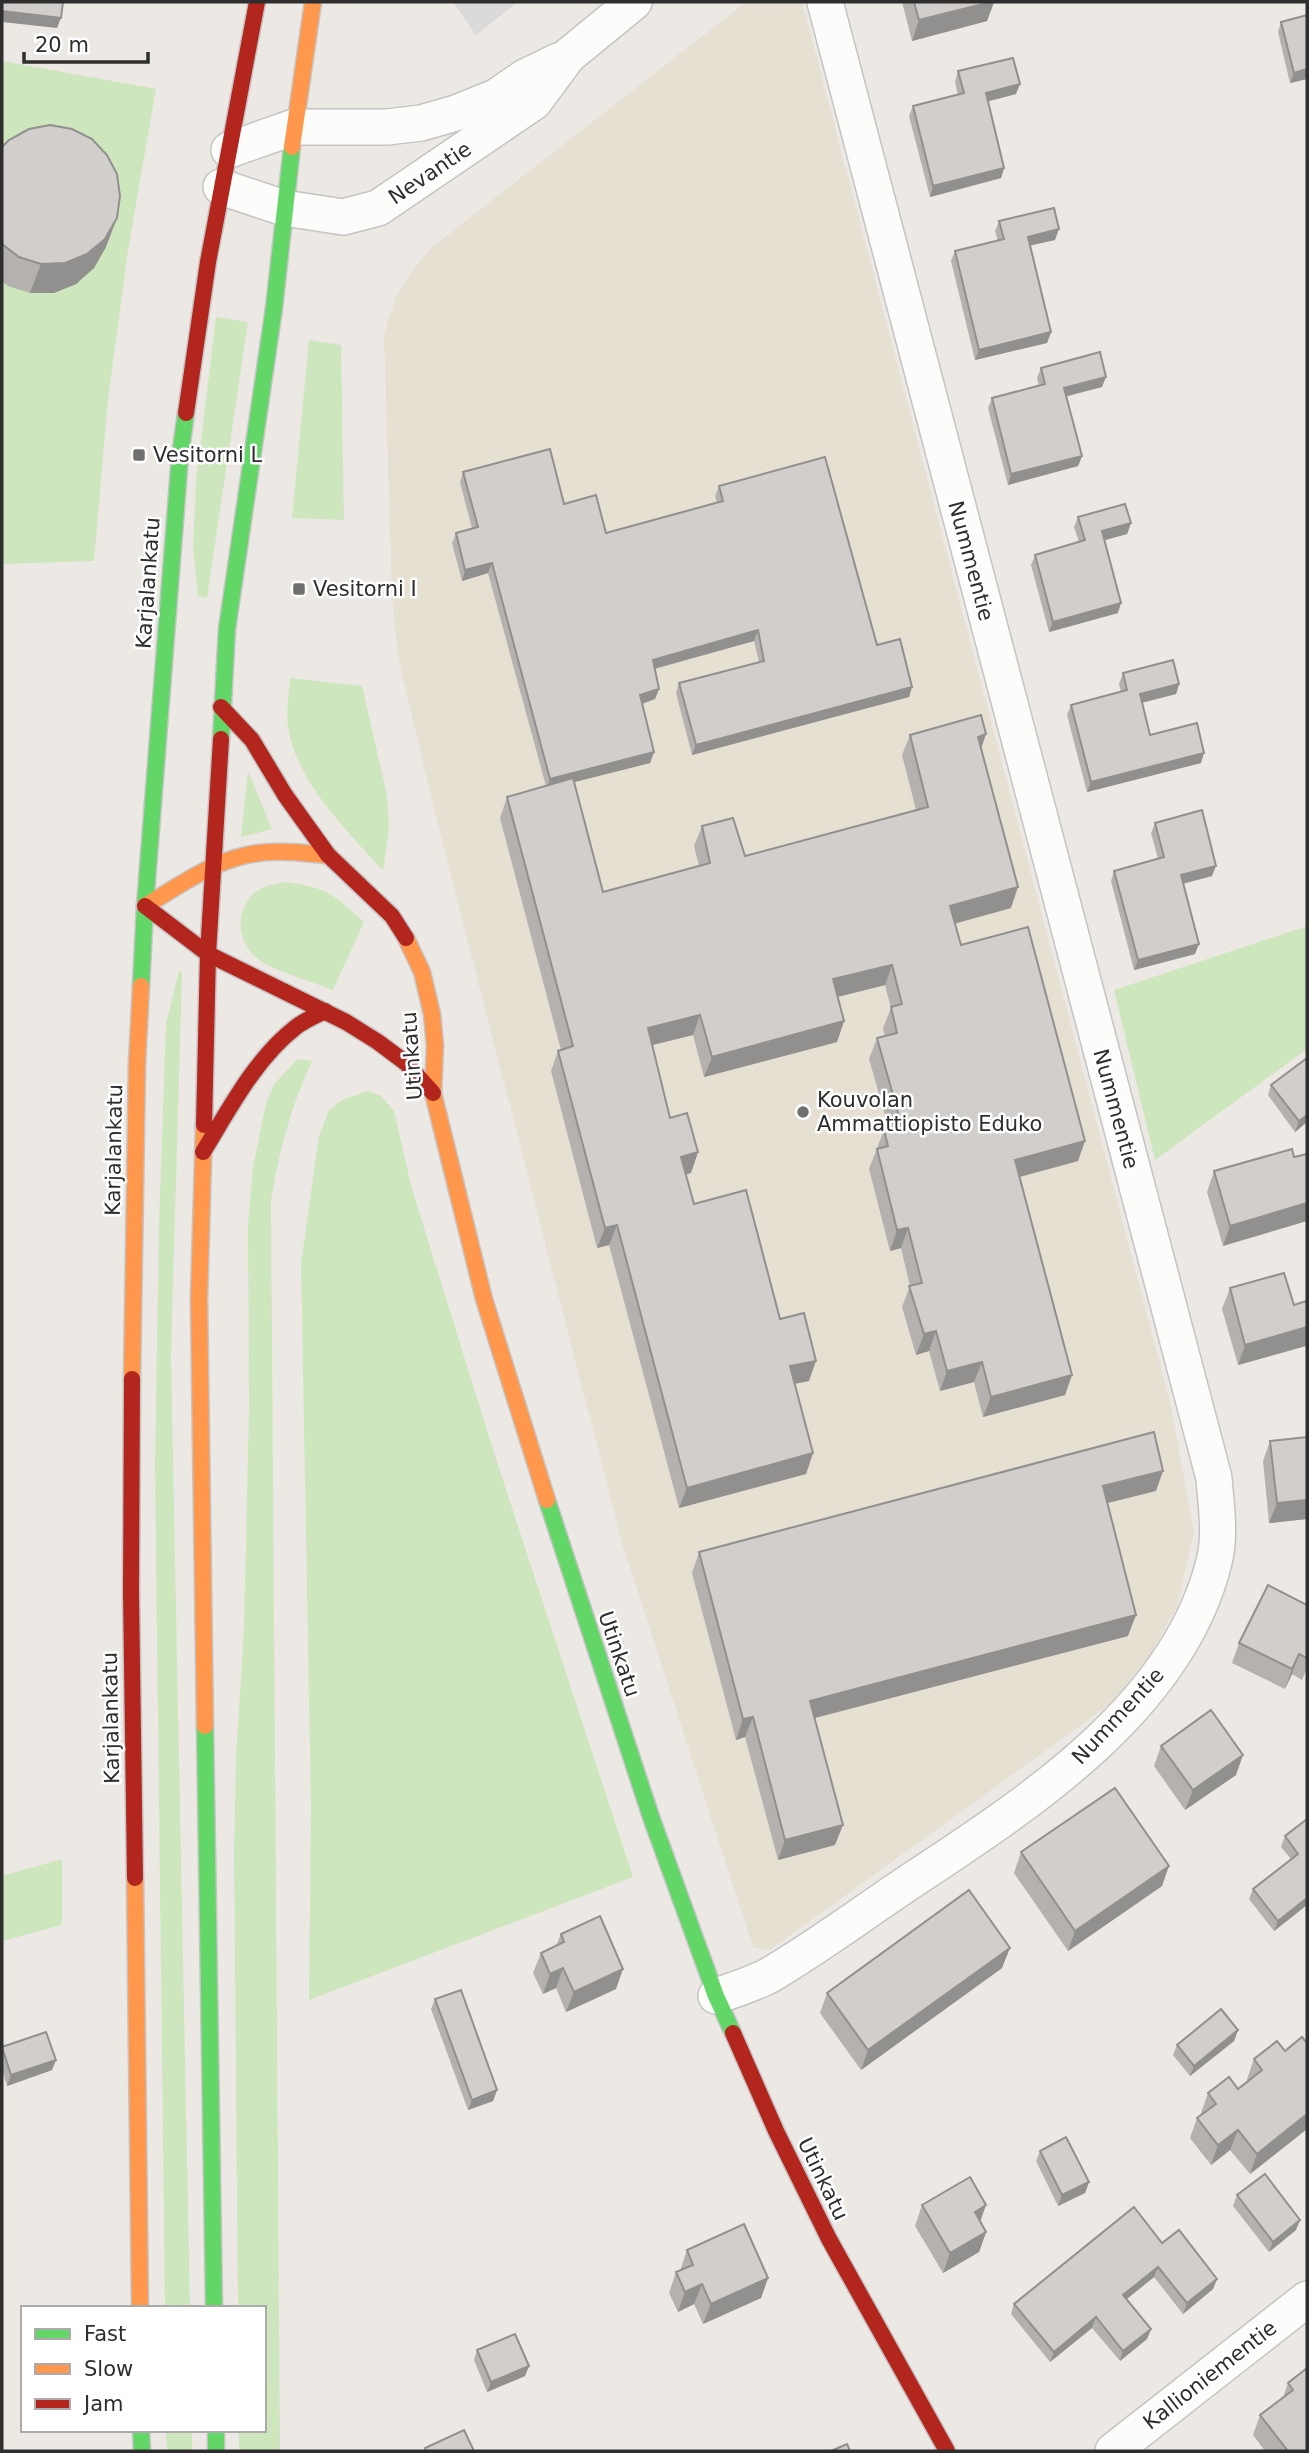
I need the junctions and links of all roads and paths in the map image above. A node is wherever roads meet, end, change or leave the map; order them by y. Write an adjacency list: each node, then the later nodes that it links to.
1 (257, 2): 7 (main road, Karjalankatu)
2 (313, 2): 6 (main road)
3 (634, 2): 5 (street, Nevantie)
4 (825, 2): 18 (street, Nummentie)
5 (568, 56): 6 (street, Nevantie); 9 (street, Nevantie)
6 (294, 127): 7 (street, Nevantie); 9 (main road)
7 (229, 150): 8 (main road, Karjalankatu)
8 (221, 187): 9 (street, Nevantie); 13 (main road, Karjalankatu)
9 (284, 208): 10 (main road)
10 (221, 707): 11 (main road, Utinkatu); 12 (main road)
11 (328, 855): 12 (main road); 16 (main road, Utinkatu)
12 (212, 868): 13 (main road); 14 (main road)
13 (145, 906): 14 (main road); 20 (main road, Karjalankatu)
14 (208, 954): 15 (main road); 17 (main road)
15 (325, 1011): 16 (main road); 17 (main road)
16 (433, 1093): 18 (main road, Utinkatu)
17 (202, 1154): 21 (main road)
18 (716, 1996): 26 (main road, Utinkatu)
19 (1307, 2299): 27 (street, Kallioniementie)
20 (140, 2306)
21 (214, 2306)
22 (141, 2432): 24 (main road)
23 (216, 2432): 25 (main road)
24 (142, 2451)
25 (216, 2451)
26 (947, 2451)
27 (1113, 2451)

